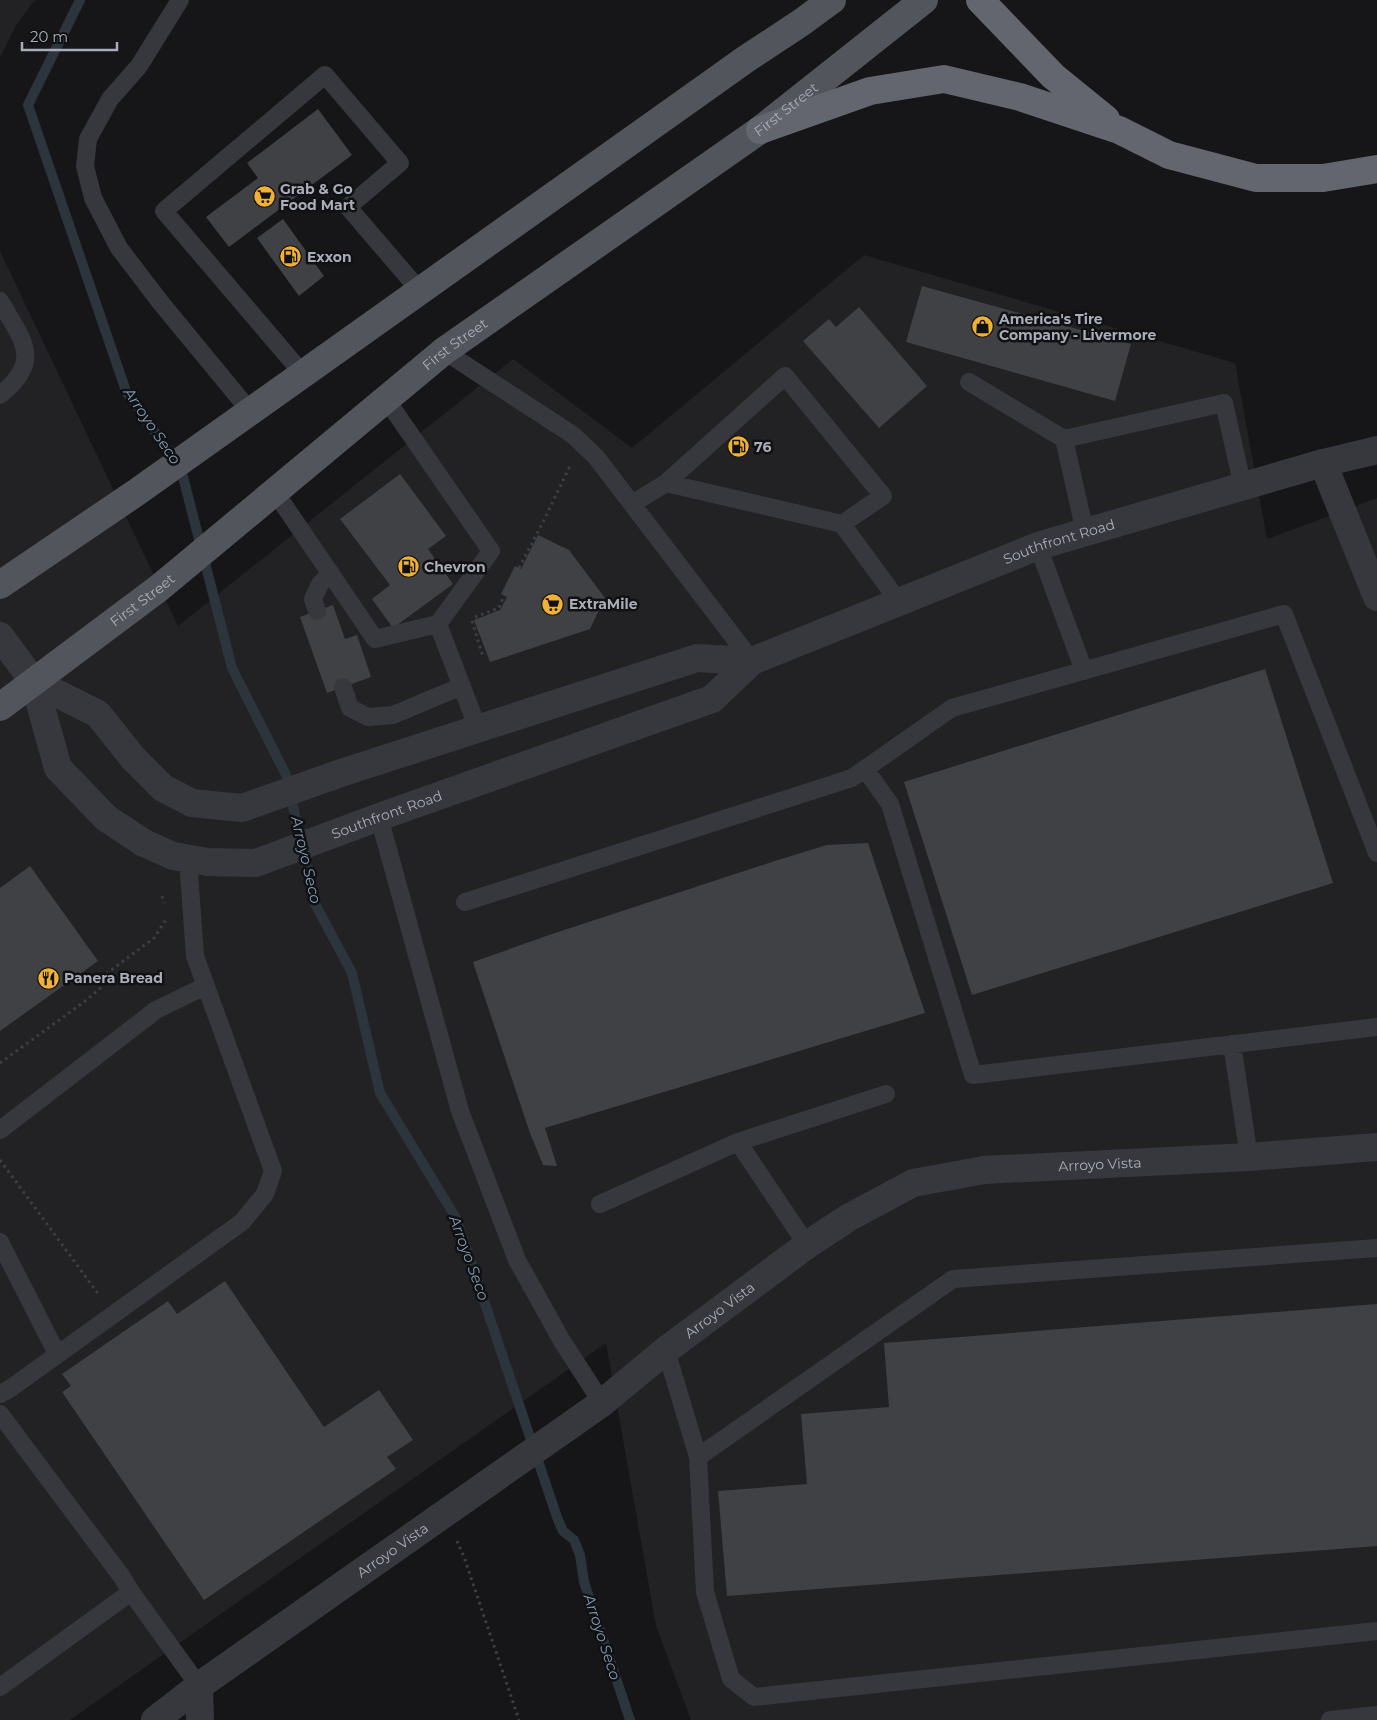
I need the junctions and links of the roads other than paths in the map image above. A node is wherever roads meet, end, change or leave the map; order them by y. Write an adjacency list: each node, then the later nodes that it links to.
1 (180, 0): 15 (lane)
2 (832, 0): 8 (main road)
3 (924, 0): 5 (main road, First Street)
4 (980, 0): 6 (highway)
5 (760, 130): 6 (highway); 10 (main road, First Street)
6 (1119, 130): 7 (highway)
7 (1377, 169)
8 (420, 291): 11 (main road); 11 (lane)
9 (0, 301): 13 (lane)
10 (444, 350): 14 (main road, First Street); 22 (lane)
11 (303, 374): 15 (main road)
12 (969, 382): 16 (lane)
13 (0, 395)
14 (386, 399): 21 (main road, First Street); 31 (lane)
15 (250, 411): 27 (main road)
16 (1064, 438): 20 (lane); 24 (lane)
17 (1377, 450): 18 (street, Southfront Road)
18 (1323, 463): 20 (street, Southfront Road); 28 (street)
19 (666, 483): 22 (lane); 23 (lane); 23 (lane)
20 (1243, 487): 24 (street, Southfront Road)
21 (268, 498): 26 (lane); 35 (main road, First Street)
22 (632, 504): 33 (lane)
23 (842, 524): 29 (lane)
24 (1085, 532): 25 (street, Southfront Road)
25 (1038, 546): 29 (street, Southfront Road); 34 (lane)
26 (331, 573): 30 (lane); 31 (lane)
27 (0, 585)
28 (1377, 597)
29 (899, 602): 33 (street, Southfront Road)
30 (318, 611)
31 (438, 624): 37 (lane)
32 (0, 636): 35 (street, Southfront Road)
33 (752, 661): 39 (street, Southfront Road); 41 (street, Southfront Road)
34 (1084, 671): 40 (lane); 42 (lane)
35 (34, 682): 38 (main road, First Street); 39 (street, Southfront Road); 43 (street, Southfront Road)
36 (343, 686): 37 (lane)
37 (462, 686): 39 (lane)
38 (0, 707)
39 (478, 729)
40 (865, 769): 44 (lane); 47 (lane)
41 (373, 819): 43 (street, Southfront Road); 60 (lane)
42 (1377, 853)
43 (188, 859): 45 (lane)
44 (465, 902)
45 (205, 986): 49 (lane); 58 (lane)
46 (1377, 1027): 47 (lane)
47 (1232, 1044): 52 (lane)
48 (886, 1094): 50 (lane)
49 (0, 1130)
50 (738, 1142): 53 (lane); 55 (lane)
51 (1377, 1147): 52 (street, Arroyo Vista)
52 (1248, 1157): 55 (street, Arroyo Vista)
53 (600, 1204)
54 (0, 1242): 58 (lane)
55 (807, 1245): 57 (street, Arroyo Vista)
56 (1377, 1248): 62 (lane)
57 (666, 1350): 60 (street, Arroyo Vista); 62 (lane)
58 (57, 1354): 59 (lane)
59 (0, 1394)
60 (602, 1404): 65 (street, Arroyo Vista)
61 (0, 1414): 63 (lane)
62 (698, 1457): 64 (lane)
63 (131, 1592): 65 (lane); 66 (lane)
64 (1377, 1631)
65 (199, 1686): 68 (street, Arroyo Vista); 69 (street)
66 (0, 1687)
67 (1377, 1716): 70 (lane)
68 (155, 1720)
69 (200, 1720)
70 (1330, 1720)

